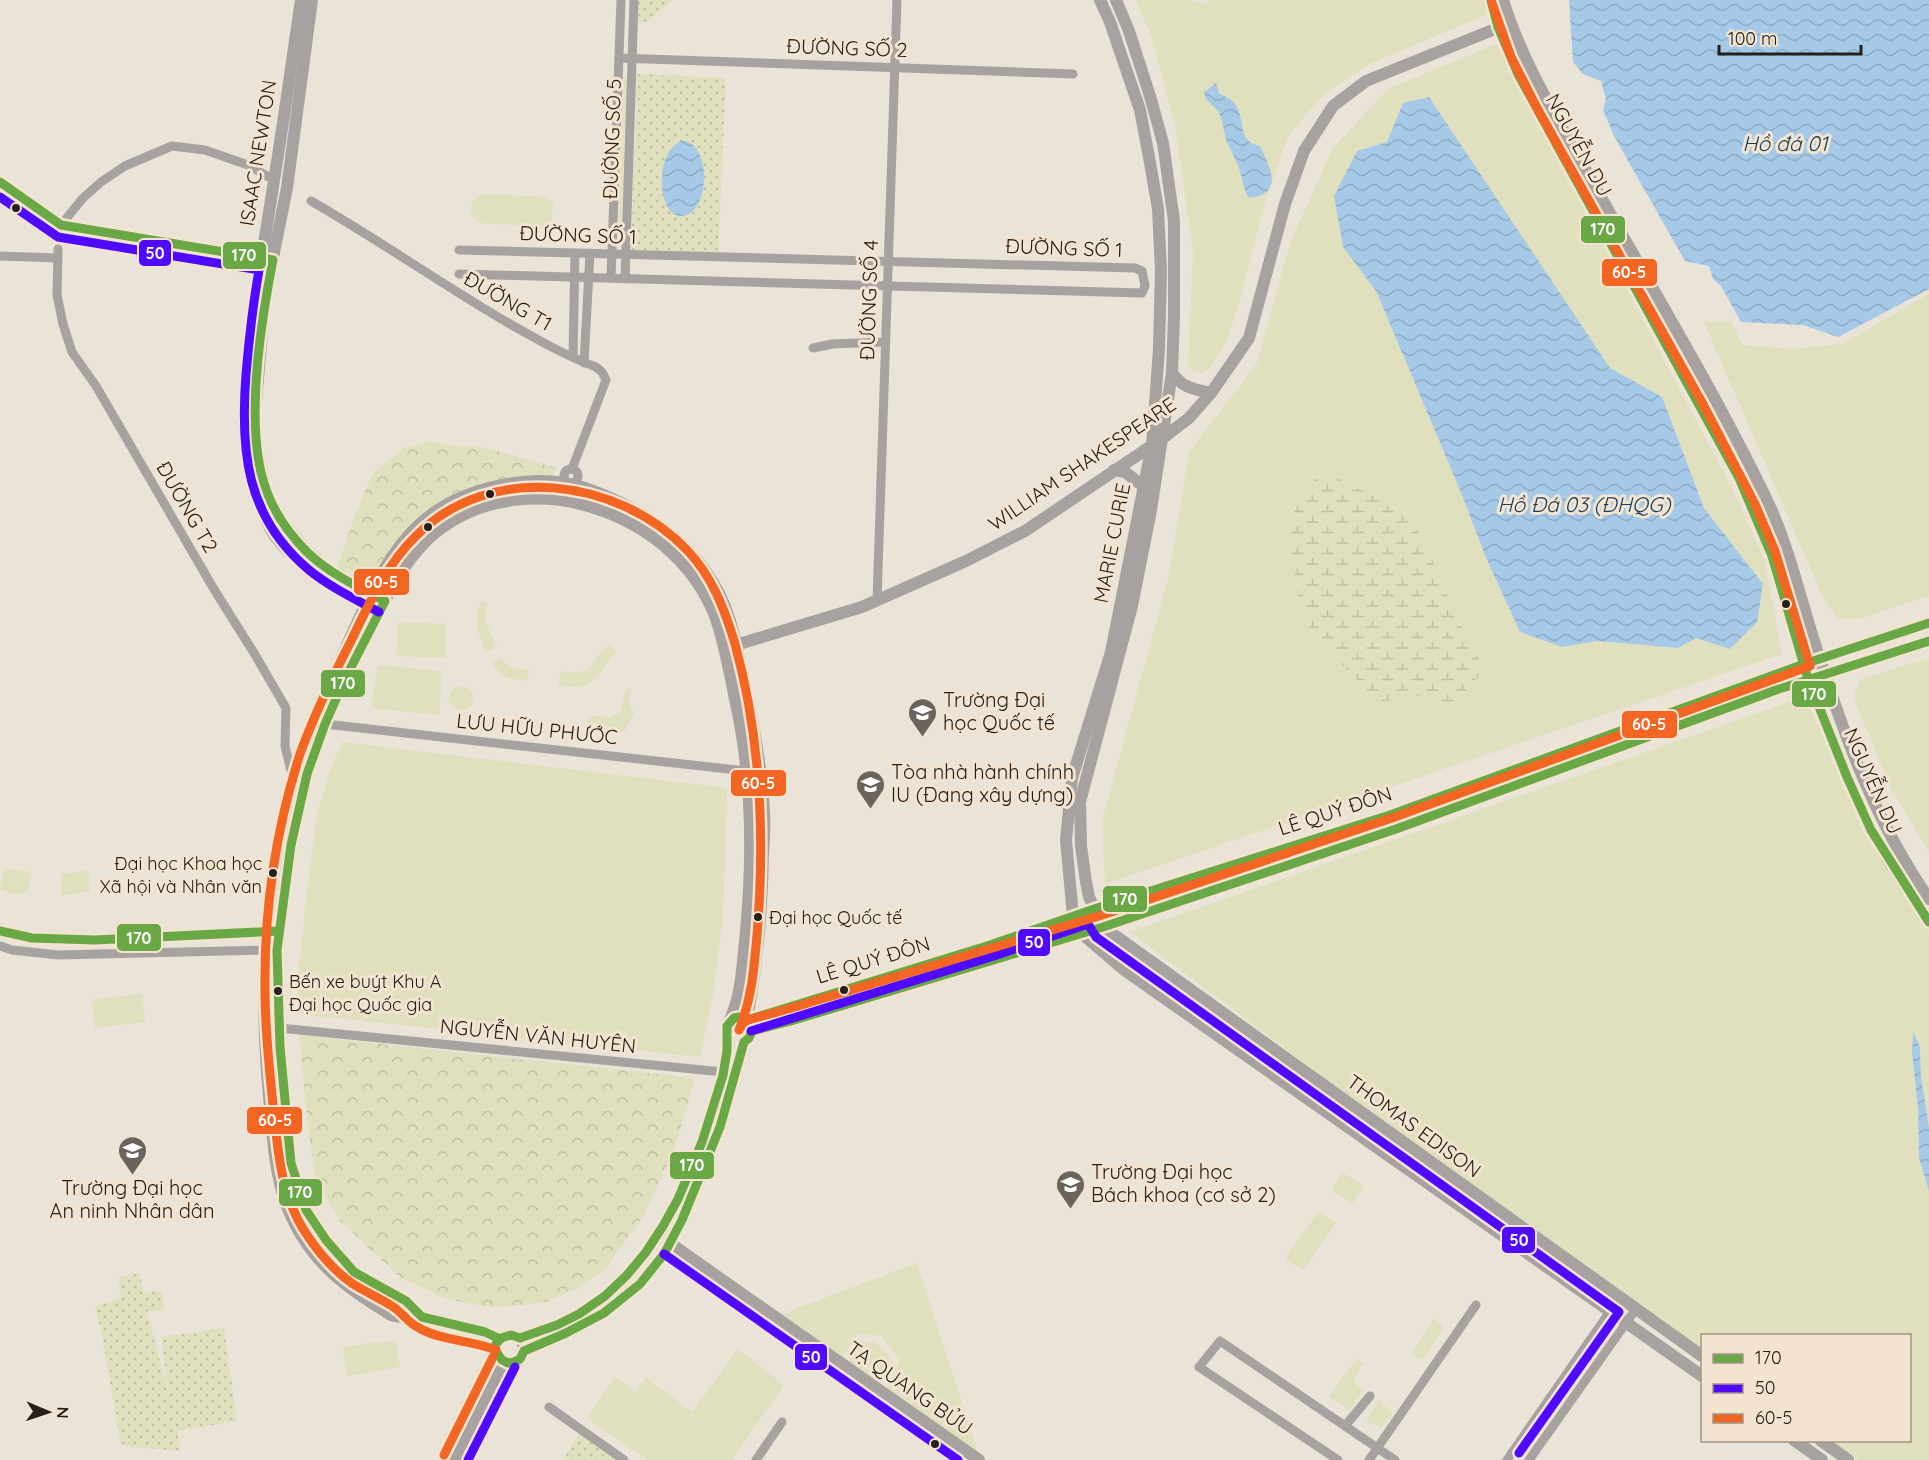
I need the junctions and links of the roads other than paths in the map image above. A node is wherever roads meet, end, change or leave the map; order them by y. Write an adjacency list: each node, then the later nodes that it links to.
1 (301, 0): 16 (street, ISAAC NEWTON)
2 (312, 0): 18 (street, ISAAC NEWTON)
3 (621, 0): 12 (street, ĐƯỜNG SỐ 5)
4 (634, 0): 13 (street, ĐƯỜNG SỐ 5)
5 (897, 0): 14 (street, ĐƯỜNG SỐ 4)
6 (1100, 0): 42 (street, MARIE CURIE)
7 (1116, 0): 39 (street, MARIE CURIE)
8 (1491, 0): 11 (street, NGUYỄN DU)
9 (1503, 0): 10 (street, NGUYỄN DU)
10 (1510, 23): 11 (street, WILLIAM SHAKESPEARE); 53 (street, NGUYỄN DU)
11 (1498, 27): 40 (street, WILLIAM SHAKESPEARE); 54 (street, NGUYỄN DU)
12 (619, 58): 13 (street, ĐƯỜNG SỐ 2); 24 (street, ĐƯỜNG SỐ 5)
13 (632, 59): 14 (street, ĐƯỜNG SỐ 2); 25 (street, ĐƯỜNG SỐ 5)
14 (895, 68): 15 (street, ĐƯỜNG SỐ 2); 27 (street, ĐƯỜNG SỐ 4)
15 (1073, 74)
16 (274, 180): 18 (street); 20 (street); 28 (street, ISAAC NEWTON)
17 (0, 182): 20 (street)
18 (287, 188): 28 (street, ISAAC NEWTON)
19 (311, 201): 37 (street, ĐƯỜNG T1)
20 (61, 225): 28 (street)
21 (459, 249): 22 (street, ĐƯỜNG SỐ 1)
22 (575, 253): 23 (street, ĐƯỜNG SỐ 1); 30 (street)
23 (590, 253): 24 (street, ĐƯỜNG SỐ 1); 31 (street)
24 (612, 254): 25 (street, ĐƯỜNG SỐ 1); 32 (street, ĐƯỜNG SỐ 5)
25 (626, 254): 27 (street, ĐƯỜNG SỐ 1); 33 (street, ĐƯỜNG SỐ 5)
26 (0, 256): 61 (street, ĐƯỜNG T2)
27 (888, 261): 34 (street, ĐƯỜNG SỐ 4); 34 (street, ĐƯỜNG SỐ 1)
28 (266, 265): 47 (street, ISAAC NEWTON)
29 (459, 274): 30 (street, ĐƯỜNG SỐ 1)
30 (574, 277): 31 (street, ĐƯỜNG SỐ 1); 37 (street)
31 (589, 278): 32 (street, ĐƯỜNG SỐ 1); 38 (street)
32 (611, 278): 33 (street, ĐƯỜNG SỐ 1)
33 (625, 279): 34 (street, ĐƯỜNG SỐ 1)
34 (887, 286): 35 (street, ĐƯỜNG SỐ 4)
35 (885, 342): 36 (street); 48 (street, ĐƯỜNG SỐ 4)
36 (813, 348)
37 (573, 357): 38 (street, ĐƯỜNG T1)
38 (584, 363): 44 (street, ĐƯỜNG T1)
39 (1172, 373): 40 (street); 41 (street, MARIE CURIE)
40 (1211, 393): 41 (street, WILLIAM SHAKESPEARE)
41 (1163, 438): 42 (street, WILLIAM SHAKESPEARE); 67 (street, MARIE CURIE)
42 (1152, 445): 43 (street, WILLIAM SHAKESPEARE); 45 (street, MARIE CURIE)
43 (1114, 470): 45 (street); 48 (street, WILLIAM SHAKESPEARE)
44 (569, 483): 46 (street); 47 (street); 52 (street)
45 (1143, 486): 68 (street, MARIE CURIE)
46 (569, 500): 49 (street); 52 (street)
47 (369, 599): 49 (street, ISAAC NEWTON); 61 (street)
48 (877, 601): 52 (street, WILLIAM SHAKESPEARE)
49 (382, 606): 57 (street)
50 (1929, 623): 53 (street, LÊ QUÝ ĐÔN)
51 (1929, 641): 55 (street, LÊ QUÝ ĐÔN)
52 (730, 646): 60 (street); 82 (street)
53 (1820, 658): 54 (street, LÊ QUÝ ĐÔN); 55 (street, NGUYỄN DU)
54 (1804, 664): 56 (street, NGUYỄN DU); 58 (street, LÊ QUÝ ĐÔN)
55 (1825, 673): 56 (street, LÊ QUÝ ĐÔN); 66 (street, NGUYỄN DU)
56 (1808, 679): 59 (street, LÊ QUÝ ĐÔN); 69 (street, NGUYỄN DU)
57 (325, 724): 60 (street, LƯU HỮU PHƯỚC); 61 (street)
58 (1569, 748): 59 (street); 62 (street, LÊ QUÝ ĐÔN)
59 (1577, 763): 63 (street, LÊ QUÝ ĐÔN)
60 (746, 771): 81 (street)
61 (298, 783): 72 (street); 73 (street)
62 (1470, 785): 63 (street); 64 (street, LÊ QUÝ ĐÔN)
63 (1476, 800): 65 (street, LÊ QUÝ ĐÔN)
64 (1390, 815): 65 (street); 67 (street, LÊ QUÝ ĐÔN)
65 (1396, 829): 70 (street, LÊ QUÝ ĐÔN)
66 (1929, 899)
67 (1094, 909): 68 (street, LÊ QUÝ ĐÔN); 70 (street, MARIE CURIE)
68 (1073, 916): 74 (street, MARIE CURIE); 75 (street, LÊ QUÝ ĐÔN)
69 (1929, 922)
70 (1103, 927): 74 (street, LÊ QUÝ ĐÔN); 80 (street, THOMAS EDISON)
71 (0, 931): 73 (street)
72 (279, 931): 73 (street); 78 (street)
73 (266, 932): 77 (street)
74 (1081, 933): 79 (street, LÊ QUÝ ĐÔN); 84 (street, THOMAS EDISON)
75 (990, 945): 79 (street); 82 (street, LÊ QUÝ ĐÔN)
76 (0, 946): 77 (street)
77 (264, 950): 78 (street); 93 (street)
78 (277, 950): 83 (street)
79 (995, 959): 82 (street, LÊ QUÝ ĐÔN)
80 (1221, 1012): 84 (street); 89 (street, THOMAS EDISON)
81 (731, 1020): 82 (street); 85 (street)
82 (749, 1025): 86 (street)
83 (279, 1028): 87 (street, NGUYỄN VĂN HUYÊN); 93 (street)
84 (1209, 1029): 92 (street, THOMAS EDISON)
85 (728, 1037): 86 (street); 87 (street)
86 (744, 1042): 88 (street)
87 (723, 1072): 95 (street)
88 (668, 1249): 97 (street); 101 (street, TẠ QUANG BỬU)
89 (1620, 1297): 91 (street, THOMAS EDISON); 92 (street)
90 (1476, 1305): 110 (street)
91 (1636, 1309): 94 (street); 98 (street, THOMAS EDISON)
92 (1611, 1312): 94 (street, THOMAS EDISON); 103 (street)
93 (422, 1317): 96 (street)
94 (1627, 1323): 100 (street, THOMAS EDISON); 105 (street)
95 (520, 1338): 96 (street); 97 (street)
96 (500, 1339): 99 (street)
97 (524, 1351): 99 (street)
98 (1701, 1355)
99 (504, 1362): 111 (street)
100 (1701, 1375)
101 (861, 1385): 114 (street, TẠ QUANG BỬU); 115 (street, TẠ QUANG BỬU)
102 (1370, 1396): 107 (street)
103 (1547, 1402): 105 (street); 119 (street)
104 (549, 1407): 112 (street)
105 (1563, 1412): 120 (street)
106 (782, 1422): 113 (street)
107 (1345, 1426): 110 (street); 116 (street)
108 (1797, 1442): 121 (street)
109 (1823, 1442): 122 (street)
110 (1377, 1448): 117 (street); 118 (street)
111 (455, 1460)
112 (624, 1460)
113 (756, 1460)
114 (958, 1460)
115 (979, 1460)
116 (1338, 1460)
117 (1369, 1460)
118 (1395, 1460)
119 (1507, 1460)
120 (1529, 1460)
121 (1821, 1460)
122 (1848, 1460)

